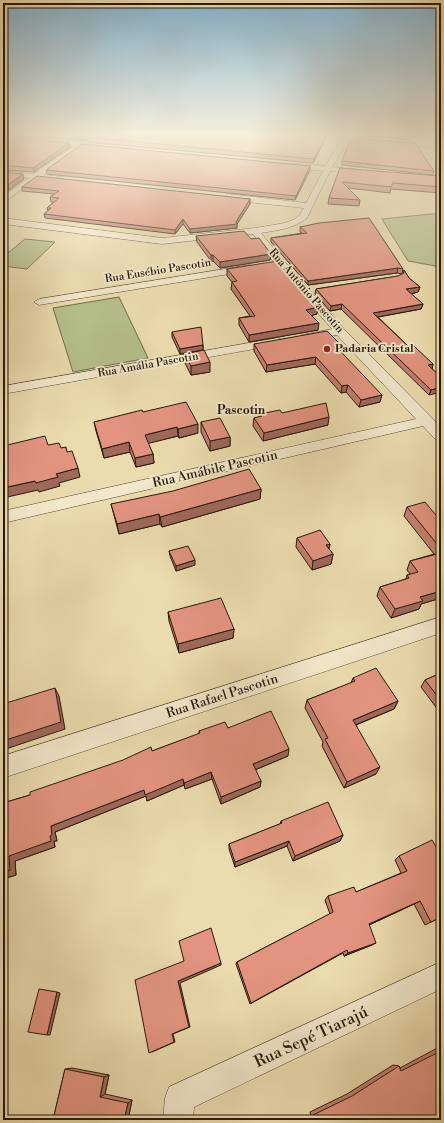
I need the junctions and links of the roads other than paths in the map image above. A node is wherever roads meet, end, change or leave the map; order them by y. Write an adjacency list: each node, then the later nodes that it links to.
1 (20, 187): 4 (street)
2 (319, 187): 5 (street)
3 (216, 196): 5 (street)
4 (3, 200)
5 (310, 206): 7 (street)
6 (3, 221): 7 (street)
7 (255, 231): 8 (street, Rua Antônio Pascotin)
8 (280, 263): 10 (street, Rua Antônio Pascotin); 11 (street, Rua Eusébio Pascotin)
9 (321, 289): 10 (street)
10 (305, 291): 12 (street, Rua Antônio Pascotin)
11 (39, 302)
12 (340, 331): 13 (street, Rua Amália Pascotin); 14 (street, Rua Antônio Pascotin)
13 (4, 390)
14 (427, 421): 15 (street, Rua Antônio Pascotin); 16 (street, Rua Amábile Pascotin)
15 (441, 437)
16 (3, 516)
17 (441, 625): 18 (street, Rua Rafael Pascotin)
18 (3, 767)
19 (441, 975): 20 (street, Rua Sepé Tiarajú)
20 (179, 1109)

